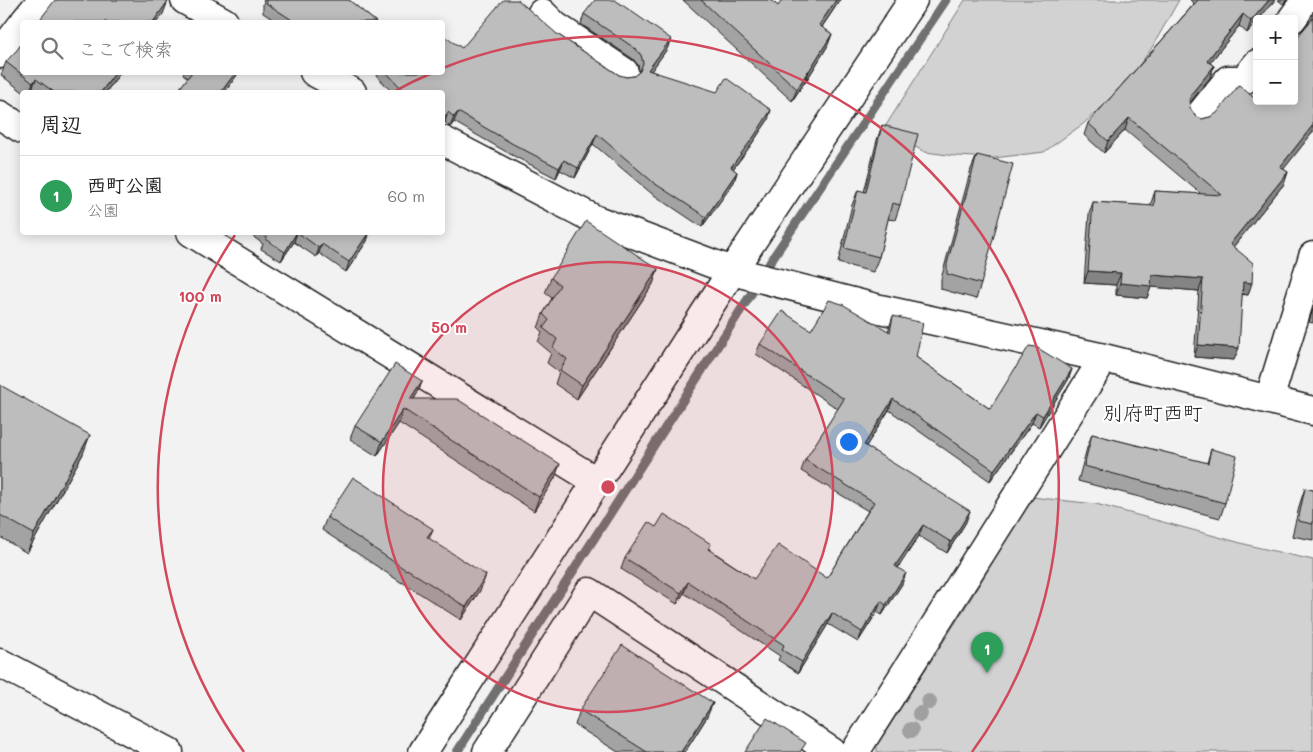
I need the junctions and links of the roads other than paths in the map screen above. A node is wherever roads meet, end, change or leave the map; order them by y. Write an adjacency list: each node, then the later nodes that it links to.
1 (42, 0): 7 (street)
2 (185, 0): 8 (street)
3 (913, 0): 19 (street)
4 (1306, 0): 6 (street)
5 (539, 4): 12 (street)
6 (1295, 15)
7 (26, 20)
8 (220, 20)
9 (20, 28): 10 (street)
10 (0, 54)
11 (1253, 69): 14 (street)
12 (624, 72)
13 (0, 115): 15 (street)
14 (1200, 115)
15 (20, 128)
16 (445, 142): 19 (street)
17 (207, 236): 23 (street)
18 (1313, 256): 21 (street)
19 (732, 271): 20 (street); 23 (street)
20 (1104, 358): 21 (street); 29 (street)
21 (1269, 400): 22 (street)
22 (1313, 411)
23 (596, 481): 26 (street)
24 (0, 662): 25 (street)
25 (169, 752)
26 (423, 752)
27 (487, 752): 28 (street)
28 (832, 752)
29 (855, 752)

